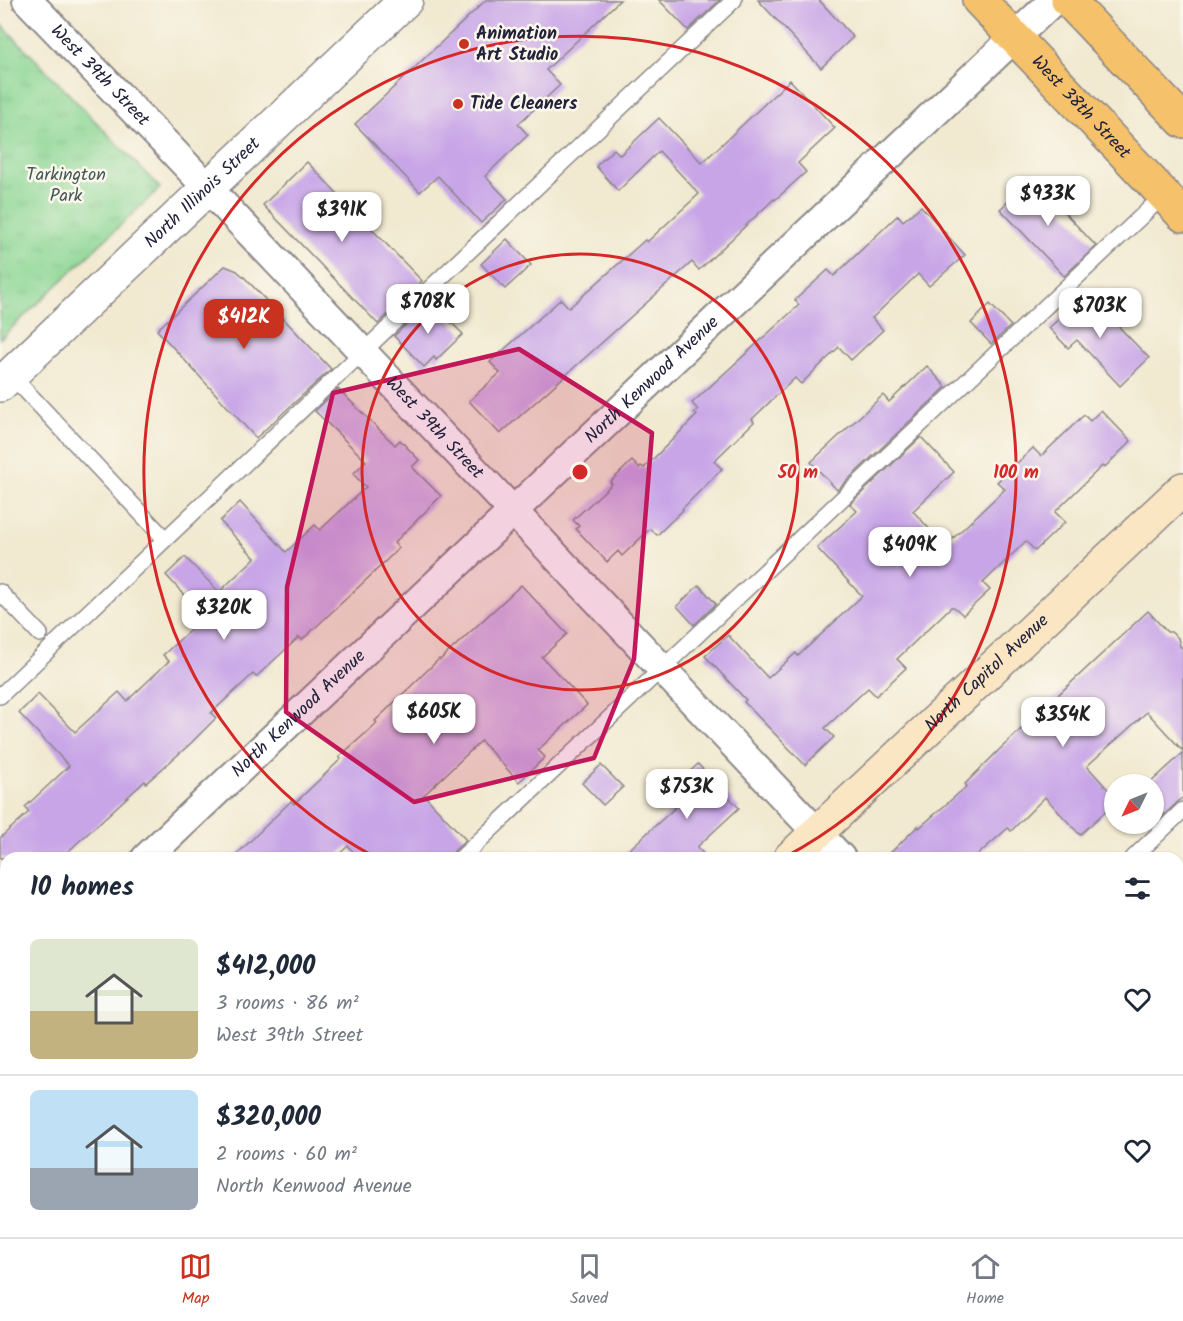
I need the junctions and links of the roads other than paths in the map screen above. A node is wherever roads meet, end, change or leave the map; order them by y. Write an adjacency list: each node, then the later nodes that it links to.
1 (27, 0): 9 (street, West 39th Street)
2 (406, 0): 9 (street, North Illinois Street)
3 (734, 0): 11 (lane)
4 (979, 0): 7 (main road, West 38th Street)
5 (1054, 0): 7 (street, North Kenwood Avenue)
6 (1068, 0): 8 (main road)
7 (1014, 38): 10 (main road, West 38th Street); 14 (street, North Kenwood Avenue)
8 (1183, 121)
9 (207, 190): 11 (street, West 39th Street); 12 (street, North Illinois Street)
10 (1173, 205): 18 (lane)
11 (362, 352): 14 (street, West 39th Street); 15 (lane)
12 (5, 380): 15 (lane)
13 (1183, 489): 21 (main road, North Capitol Avenue)
14 (513, 511): 18 (street, West 39th Street); 22 (street, North Kenwood Avenue)
15 (165, 539): 19 (lane)
16 (0, 592): 17 (lane)
17 (40, 634)
18 (662, 669): 21 (street, West 39th Street); 23 (lane)
19 (0, 696)
20 (1183, 810): 26 (lane)
21 (817, 833): 24 (main road, North Capitol Avenue); 25 (street, West 39th Street)
22 (152, 852)
23 (467, 852)
24 (796, 852)
25 (835, 852)
26 (1139, 852)

